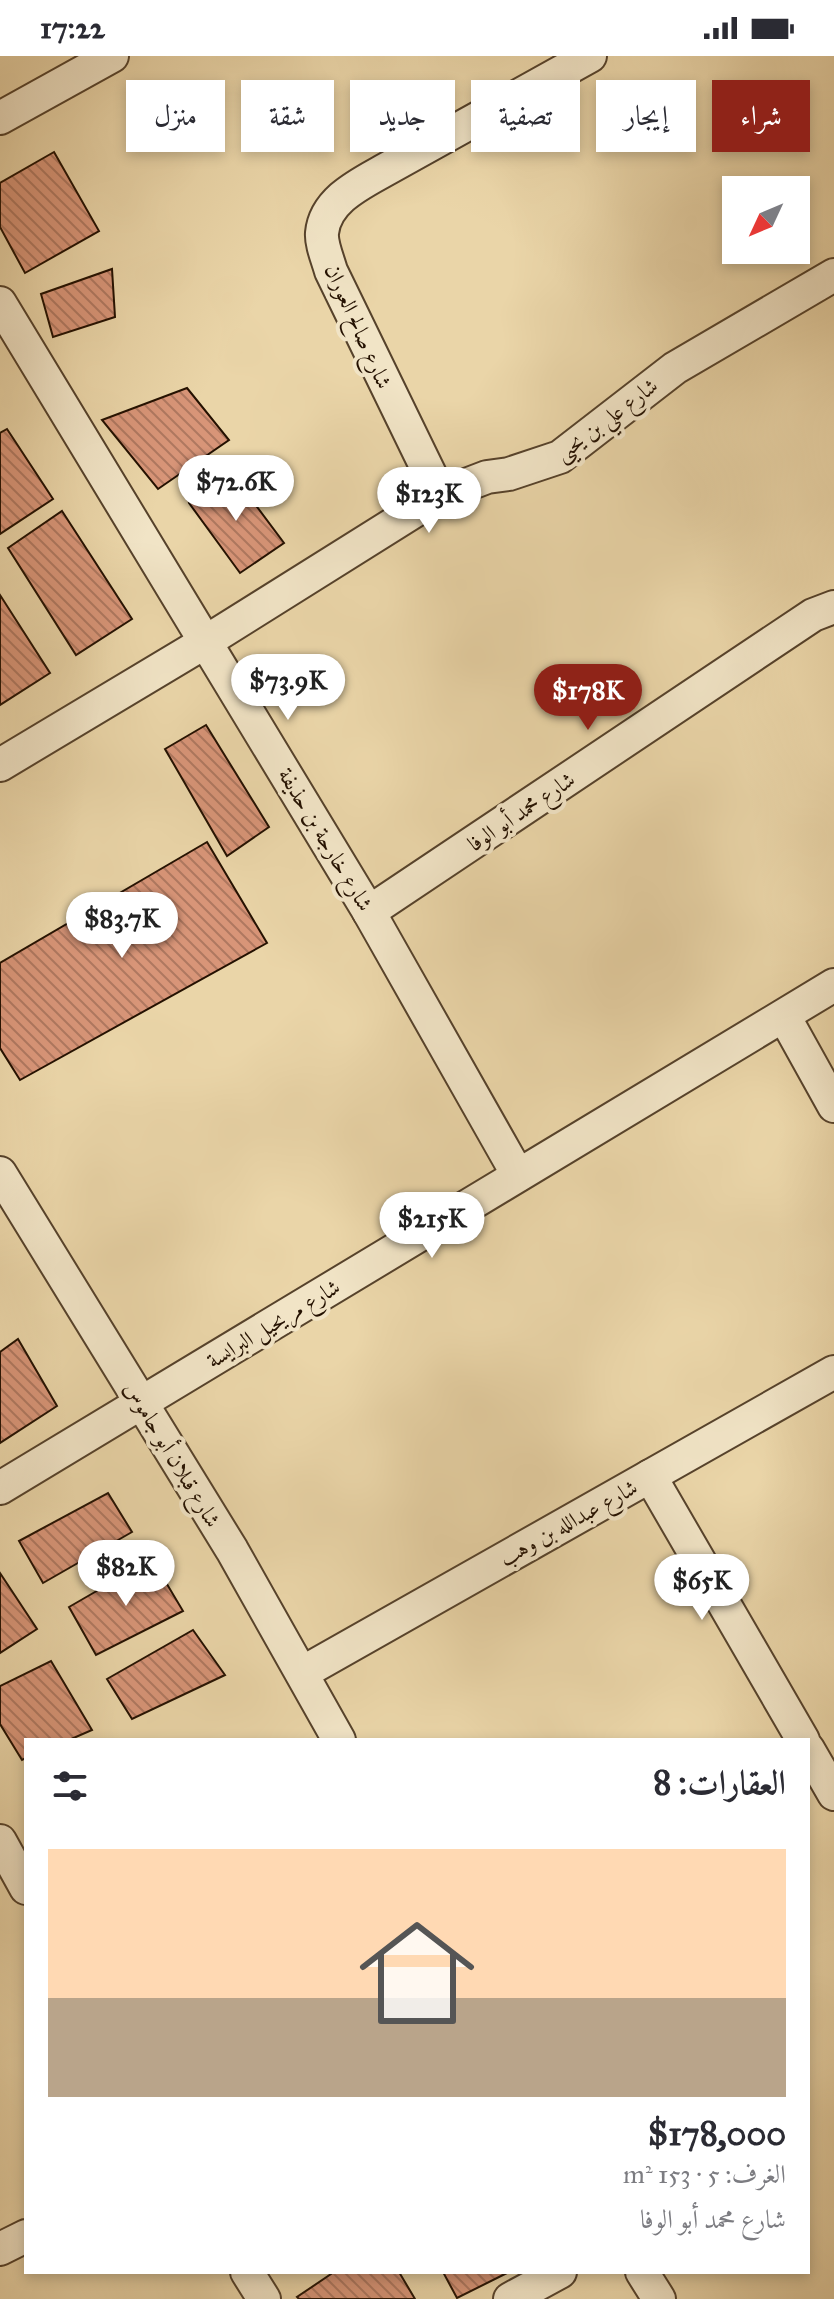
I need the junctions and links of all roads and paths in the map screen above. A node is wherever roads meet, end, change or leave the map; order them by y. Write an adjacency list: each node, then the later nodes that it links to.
1 (112, 56): 3 (street)
2 (590, 56): 6 (street, شارع صالح العوران)
3 (0, 118)
4 (834, 275): 6 (street, شارع علي بن يحيى)
5 (0, 303): 8 (street, شارع خارجة بن حذيفة)
6 (440, 495): 8 (street, شارع علي بن يحيى)
7 (834, 607): 10 (street, شارع محمد أبو الوفا)
8 (207, 641): 9 (street, شارع علي بن يحيى); 10 (street, شارع خارجة بن حذيفة)
9 (0, 765)
10 (369, 912): 15 (street, شارع خارجة بن حذيفة)
11 (834, 985): 12 (street, شارع مريحيل البرايسة)
12 (784, 1016): 13 (street); 15 (street, شارع مريحيل البرايسة)
13 (834, 1106)
14 (0, 1173): 17 (street, شارع قبلان أبو جاموس)
15 (518, 1175): 17 (street, شارع مريحيل البرايسة)
16 (834, 1372): 18 (street, شارع عبدالله بن وهب)
17 (142, 1402): 19 (street, شارع مريحيل البرايسة); 20 (street, شارع قبلان أبو جاموس)
18 (650, 1476): 20 (street, شارع عبدالله بن وهب); 22 (street)
19 (0, 1488)
20 (302, 1673): 21 (street, شارع قبلان أبو جاموس)
21 (338, 1738)
22 (802, 1738)
23 (810, 1752): 24 (street)
24 (834, 1794)
25 (0, 1841): 26 (street)
26 (24, 1884)
27 (24, 2237): 28 (street)
28 (0, 2249)
29 (248, 2274): 32 (street)
30 (556, 2274): 33 (street)
31 (643, 2274): 34 (street)
32 (264, 2299)
33 (510, 2299)
34 (659, 2299)

